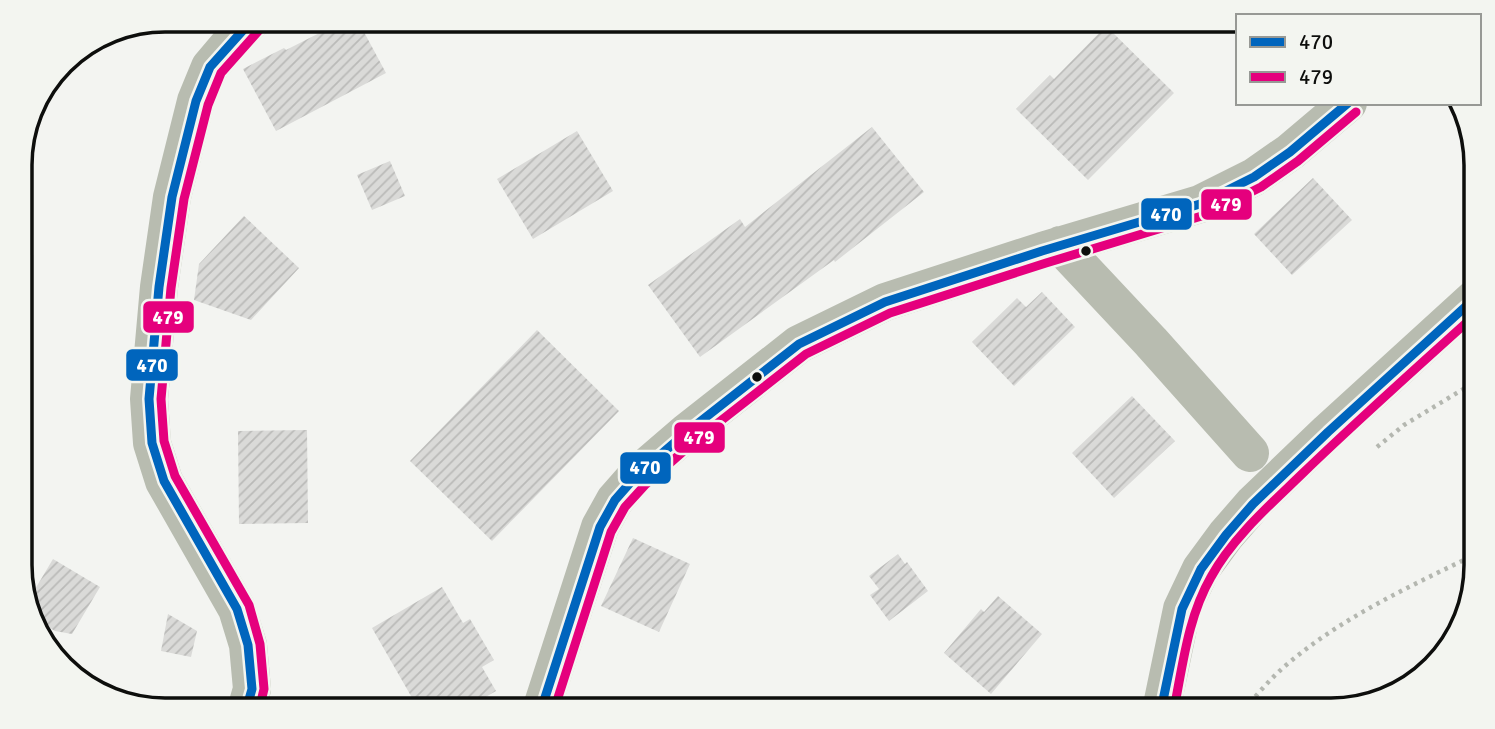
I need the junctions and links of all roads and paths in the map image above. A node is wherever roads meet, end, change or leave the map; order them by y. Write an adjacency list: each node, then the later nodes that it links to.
1 (241, 32): 9 (street)
2 (1346, 105): 3 (street)
3 (1060, 245): 5 (street); 10 (street)
4 (1464, 308): 7 (street)
5 (1250, 453)
6 (1464, 560): 8 (path)
7 (1163, 697)
8 (1255, 697)
9 (250, 698)
10 (545, 698)

